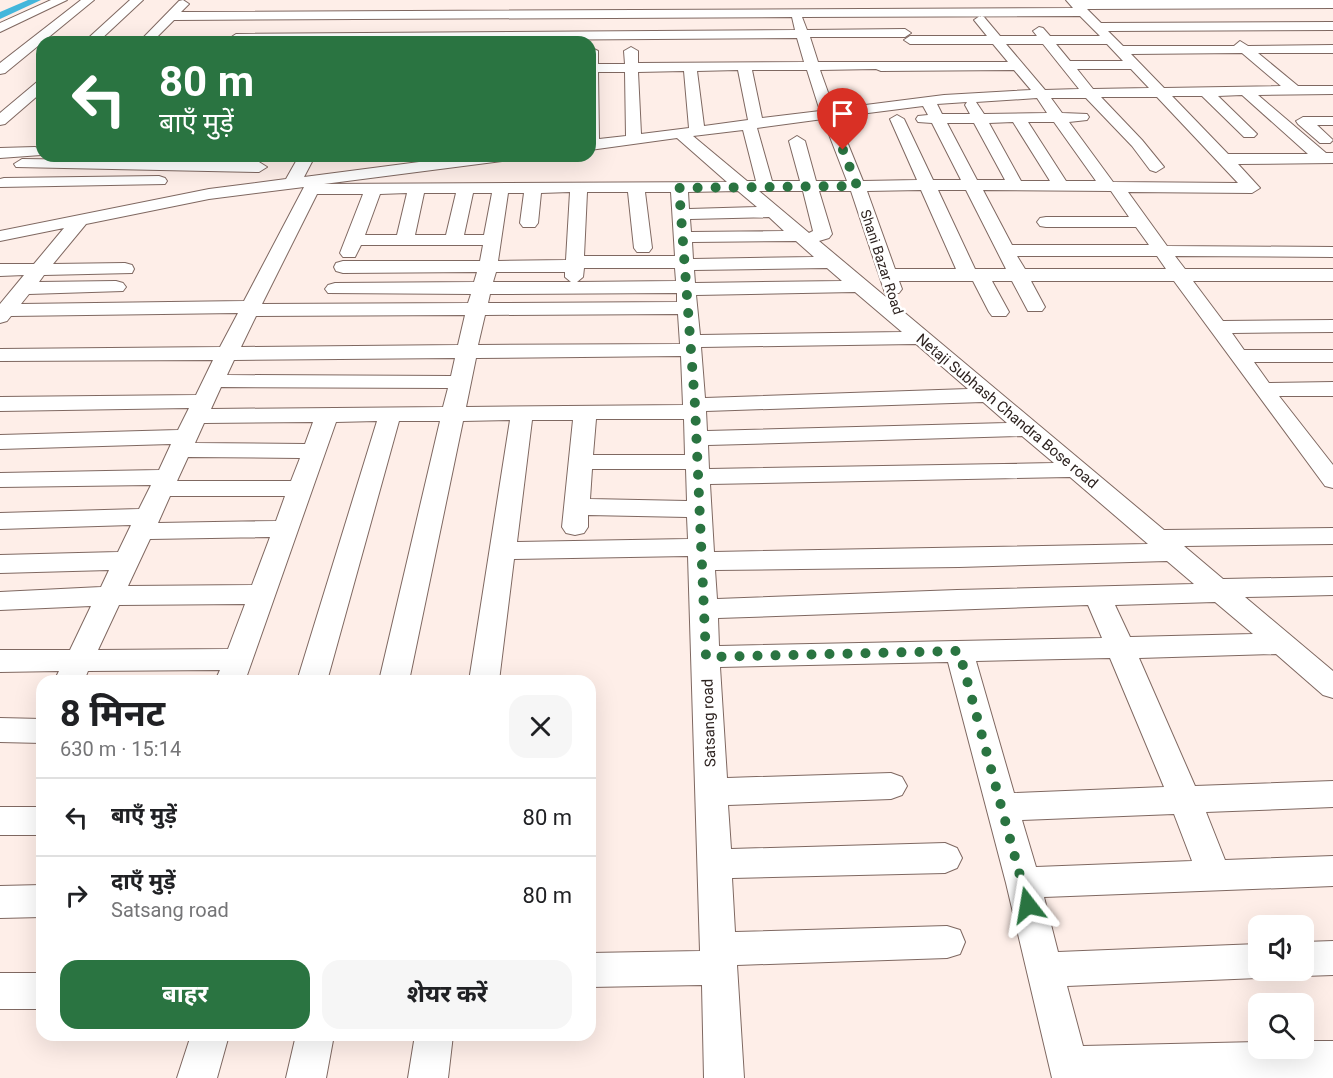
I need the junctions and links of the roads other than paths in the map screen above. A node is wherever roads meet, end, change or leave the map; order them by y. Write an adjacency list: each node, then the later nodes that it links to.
1 (49, 0): 18 (street)
2 (61, 0): 23 (street)
3 (88, 0): 26 (street)
4 (137, 0): 27 (street)
5 (436, 0): 8 (street)
6 (1190, 2): 7 (street); 9 (street); 13 (street)
7 (1332, 2)
8 (423, 7): 11 (street); 12 (street); 19 (street)
9 (1079, 7): 13 (street); 15 (street); 22 (street)
10 (175, 12): 11 (street); 11 (street); 28 (street)
11 (257, 12): 12 (street); 24 (street); 29 (street)
12 (409, 15): 19 (street); 24 (street)
13 (1205, 15): 14 (street); 20 (street)
14 (1333, 15)
15 (798, 20): 19 (street); 19 (street); 41 (street); 42 (street); 62 (street, Shani Bazar Road)
16 (980, 20): 36 (street)
17 (1030, 20): 37 (street)
18 (0, 22)
19 (549, 22): 24 (street); 31 (street)
20 (1218, 26): 21 (street); 22 (street); 32 (street)
21 (1333, 26)
22 (1099, 27): 34 (street)
23 (0, 28)
24 (391, 28): 30 (street)
25 (904, 32): 35 (street); 42 (street); 55 (street)
26 (43, 36)
27 (97, 36)
28 (151, 36)
29 (237, 36)
30 (377, 36)
31 (443, 36)
32 (1231, 37): 33 (street); 34 (street); 44 (street)
33 (1333, 37)
34 (1110, 39): 37 (street); 46 (street)
35 (960, 40): 36 (street); 64 (street)
36 (997, 40): 37 (street); 53 (street)
37 (1046, 40): 50 (street)
38 (9, 41): 39 (street)
39 (36, 41)
40 (36, 42): 51 (street)
41 (631, 47): 43 (street); 57 (street)
42 (872, 47): 55 (street); 62 (street); 76 (street)
43 (596, 48)
44 (1245, 49): 45 (street); 46 (street); 47 (street)
45 (1333, 49)
46 (1121, 50): 49 (street)
47 (1260, 62): 48 (street); 49 (street); 60 (street)
48 (1333, 62)
49 (1135, 64): 50 (street); 63 (street)
50 (1067, 65): 73 (street)
51 (3, 66)
52 (744, 66): 54 (street); 62 (street); 88 (street)
53 (1018, 66): 64 (street); 72 (street)
54 (690, 67): 57 (street); 89 (street)
55 (925, 67): 64 (street); 75 (street)
56 (596, 68): 57 (street)
57 (632, 68): 92 (street)
58 (1169, 75): 63 (street)
59 (1252, 75): 60 (street)
60 (1275, 75): 61 (street); 66 (street)
61 (1298, 75)
62 (812, 76): 79 (street, Shani Bazar Road)
63 (1146, 76): 71 (street)
64 (986, 81): 72 (street); 74 (street)
65 (36, 90): 86 (street)
66 (1294, 91): 67 (street); 70 (street)
67 (1327, 91): 77 (street)
68 (1206, 92): 69 (street); 71 (street); 91 (street)
69 (1246, 92): 70 (street); 97 (street)
70 (1268, 92): 78 (street)
71 (1163, 93): 73 (street); 98 (street)
72 (1041, 94): 73 (street); 81 (street)
73 (1090, 94): 106 (street)
74 (966, 97): 75 (street); 84 (street)
75 (936, 100): 76 (street); 83 (street)
76 (896, 101): 79 (street); 83 (street); 85 (street); 113 (street)
77 (1333, 101)
78 (1294, 113): 87 (street); 97 (street)
79 (828, 114): 88 (street); 112 (street, Shani Bazar Road)
80 (1017, 117): 81 (street); 84 (street); 115 (street)
81 (1057, 117): 82 (street); 116 (street)
82 (1082, 117)
83 (938, 118): 84 (street); 111 (street)
84 (980, 118): 114 (street)
85 (878, 120)
86 (0, 121)
87 (1333, 121)
88 (753, 124): 89 (street); 125 (street)
89 (689, 133): 92 (street); 125 (street, Netaji Subhash Chandra Bose road)
90 (596, 134): 92 (street)
91 (1249, 134)
92 (634, 140)
93 (798, 141): 120 (street)
94 (36, 148): 96 (street)
95 (36, 152): 104 (street)
96 (0, 153)
97 (1329, 154): 98 (street)
98 (1224, 159): 116 (street)
99 (241, 162): 105 (street)
100 (261, 162): 121 (street)
101 (307, 162): 109 (street)
102 (366, 162): 107 (street)
103 (452, 162): 107 (street)
104 (22, 164): 105 (street); 110 (street)
105 (179, 165): 108 (street)
106 (1156, 167)
107 (361, 173): 109 (street)
108 (165, 181): 110 (street); 127 (street)
109 (306, 184): 121 (street); 126 (street); 163 (street)
110 (2, 185)
111 (974, 185): 113 (street); 114 (street); 140 (street)
112 (857, 186): 113 (street); 120 (street); 151 (street, Shani Bazar Road)
113 (927, 186): 152 (street)
114 (1016, 186): 115 (street)
115 (1061, 186): 116 (street)
116 (1112, 186): 131 (street)
117 (501, 187): 118 (street); 123 (street); 138 (street)
118 (533, 187): 119 (street); 132 (street)
119 (579, 187): 124 (street); 145 (street)
120 (811, 187): 125 (street); 134 (street)
121 (246, 188): 127 (street)
122 (417, 188): 123 (street); 126 (street); 136 (street)
123 (466, 188): 137 (street)
124 (636, 188): 139 (street); 155 (street)
125 (755, 188): 128 (street, Netaji Subhash Chandra Bose road); 155 (street)
126 (373, 189): 135 (street)
127 (209, 194): 129 (street)
128 (773, 212): 134 (street, Netaji Subhash Chandra Bose road); 155 (street)
129 (79, 221): 133 (street); 147 (street)
130 (1046, 222): 131 (street)
131 (1141, 222): 141 (street)
132 (529, 223)
133 (0, 236)
134 (804, 238): 144 (street, Netaji Subhash Chandra Bose road); 155 (street)
135 (354, 240): 136 (street); 146 (street)
136 (405, 240): 137 (street)
137 (454, 240): 138 (street)
138 (492, 240): 160 (street)
139 (643, 248)
140 (1006, 250): 141 (street); 153 (street)
141 (1163, 252): 142 (street); 154 (street)
142 (1312, 252): 143 (street); 150 (street)
143 (1333, 252)
144 (832, 262): 155 (street); 156 (street, Netaji Subhash Chandra Bose road)
145 (575, 264): 155 (street); 158 (street); 160 (street)
146 (343, 267): 160 (street); 161 (street)
147 (39, 269): 148 (street); 149 (street); 159 (street)
148 (125, 269)
149 (0, 270)
150 (1333, 274): 154 (street)
151 (887, 275): 152 (street); 167 (street, Shani Bazar Road)
152 (974, 275): 153 (street); 166 (street)
153 (1018, 275): 154 (street); 162 (street)
154 (1179, 275): 168 (street)
155 (686, 279): 156 (street); 158 (street); 160 (street); 170 (street); 171 (street); 189 (street, Satsang road)
156 (860, 286): 167 (street, Netaji Subhash Chandra Bose road)
157 (116, 287): 159 (street)
158 (573, 287): 160 (street)
159 (24, 288): 165 (street)
160 (482, 288): 161 (street); 164 (street); 171 (street)
161 (335, 289): 164 (street)
162 (1035, 307)
163 (250, 309): 164 (street); 165 (street); 172 (street)
164 (327, 310)
165 (2, 312)
166 (999, 312)
167 (902, 321): 170 (street, Netaji Subhash Chandra Bose road)
168 (1217, 327): 169 (street); 174 (street)
169 (1333, 327)
170 (921, 338): 180 (street, Netaji Subhash Chandra Bose road)
171 (470, 343): 172 (street); 177 (street)
172 (228, 352): 173 (street); 176 (street)
173 (0, 355)
174 (1238, 356): 175 (street); 179 (street)
175 (1333, 356)
176 (213, 381): 177 (street); 182 (street)
177 (461, 382): 185 (street)
178 (1333, 389): 179 (street)
179 (1263, 390): 193 (street)
180 (989, 395): 188 (street, Netaji Subhash Chandra Bose road); 189 (street)
181 (0, 404): 182 (street)
182 (200, 409): 187 (street); 191 (street)
183 (585, 413): 186 (street); 189 (street); 194 (street)
184 (390, 414): 185 (street); 187 (street); 224 (street)
185 (454, 414): 186 (street); 225 (street)
186 (522, 414): 206 (street)
187 (327, 415): 192 (street)
188 (1029, 429): 189 (street); 195 (street, Netaji Subhash Chandra Bose road)
189 (697, 439): 194 (street); 195 (street); 200 (street, Satsang road)
190 (0, 442): 191 (street)
191 (183, 443): 192 (street); 198 (street)
192 (314, 451): 199 (street)
193 (1325, 458): 197 (street)
194 (580, 462): 200 (street)
195 (1077, 470): 205 (street, Netaji Subhash Chandra Bose road)
196 (0, 480): 198 (street)
197 (1333, 481)
198 (164, 483): 199 (street); 202 (street)
199 (301, 488): 203 (street)
200 (700, 508): 207 (street, Satsang road)
201 (0, 521): 202 (street)
202 (145, 524): 203 (street); 208 (street)
203 (286, 530): 212 (street)
204 (1333, 536): 205 (street)
205 (1166, 545): 207 (street); 211 (street, Netaji Subhash Chandra Bose road)
206 (502, 551): 207 (street); 226 (street)
207 (702, 554): 216 (street, Satsang road)
208 (126, 561): 209 (street); 213 (street)
209 (0, 564)
210 (1333, 586): 211 (street)
211 (1219, 590): 214 (street); 217 (street, Netaji Subhash Chandra Bose road)
212 (262, 594): 213 (street); 223 (street)
213 (110, 596): 215 (street); 222 (street)
214 (1098, 596): 216 (street); 218 (street)
215 (0, 601)
216 (704, 609): 220 (street, Satsang road)
217 (1282, 644): 218 (street); 227 (street, Netaji Subhash Chandra Bose road)
218 (1121, 648): 219 (street); 233 (street)
219 (959, 651): 220 (street); 234 (street)
220 (706, 657): 231 (street, Satsang road)
221 (0, 661): 222 (street)
222 (74, 670): 223 (street)
223 (234, 670)
224 (314, 675)
225 (395, 675)
226 (485, 675)
227 (1333, 687)
228 (0, 730): 229 (street)
229 (36, 730)
230 (891, 786): 231 (street)
231 (712, 792): 238 (street, Satsang road)
232 (1333, 794): 233 (street)
233 (1185, 799): 234 (street); 240 (street)
234 (1003, 807): 241 (street)
235 (0, 821): 236 (street)
236 (36, 821)
237 (945, 858): 238 (street)
238 (715, 864): 246 (street, Satsang road)
239 (1333, 871): 240 (street)
240 (1214, 875): 241 (street)
241 (1023, 883): 250 (street)
242 (36, 901): 243 (street)
243 (0, 902)
244 (947, 942): 246 (street)
245 (1333, 958): 247 (street)
246 (720, 959): 249 (street); 261 (street, Satsang road)
247 (1314, 959)
248 (1248, 961): 250 (street)
249 (596, 969)
250 (1045, 970): 257 (street)
251 (0, 991): 252 (street)
252 (36, 991)
253 (208, 1041): 258 (street)
254 (314, 1041): 259 (street)
255 (433, 1041): 260 (street)
256 (1333, 1060): 257 (street)
257 (1070, 1072)
258 (197, 1078)
259 (306, 1078)
260 (428, 1078)
261 (724, 1078)

